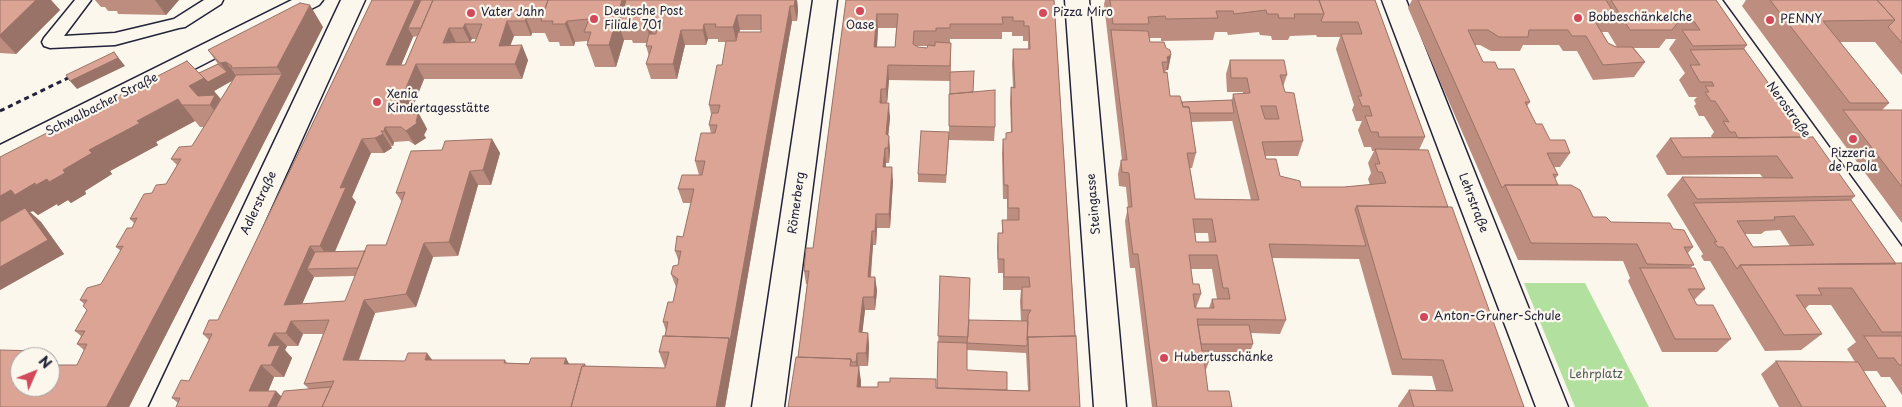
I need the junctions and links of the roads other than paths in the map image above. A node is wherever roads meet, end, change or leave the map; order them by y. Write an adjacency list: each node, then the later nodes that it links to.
1 (84, 0): 2 (lane)
2 (215, 0)
3 (311, 0): 9 (street, Schwalbacher Straße)
4 (352, 0): 11 (street, Adlerstraße)
5 (825, 0): 12 (street, Römerberg)
6 (1077, 0): 13 (street, Steingasse)
7 (1394, 0): 14 (street, Lehrstraße)
8 (1710, 0): 10 (street, Nerostraße)
9 (0, 157)
10 (1902, 269)
11 (165, 407)
12 (768, 407)
13 (1110, 407)
14 (1552, 407)

